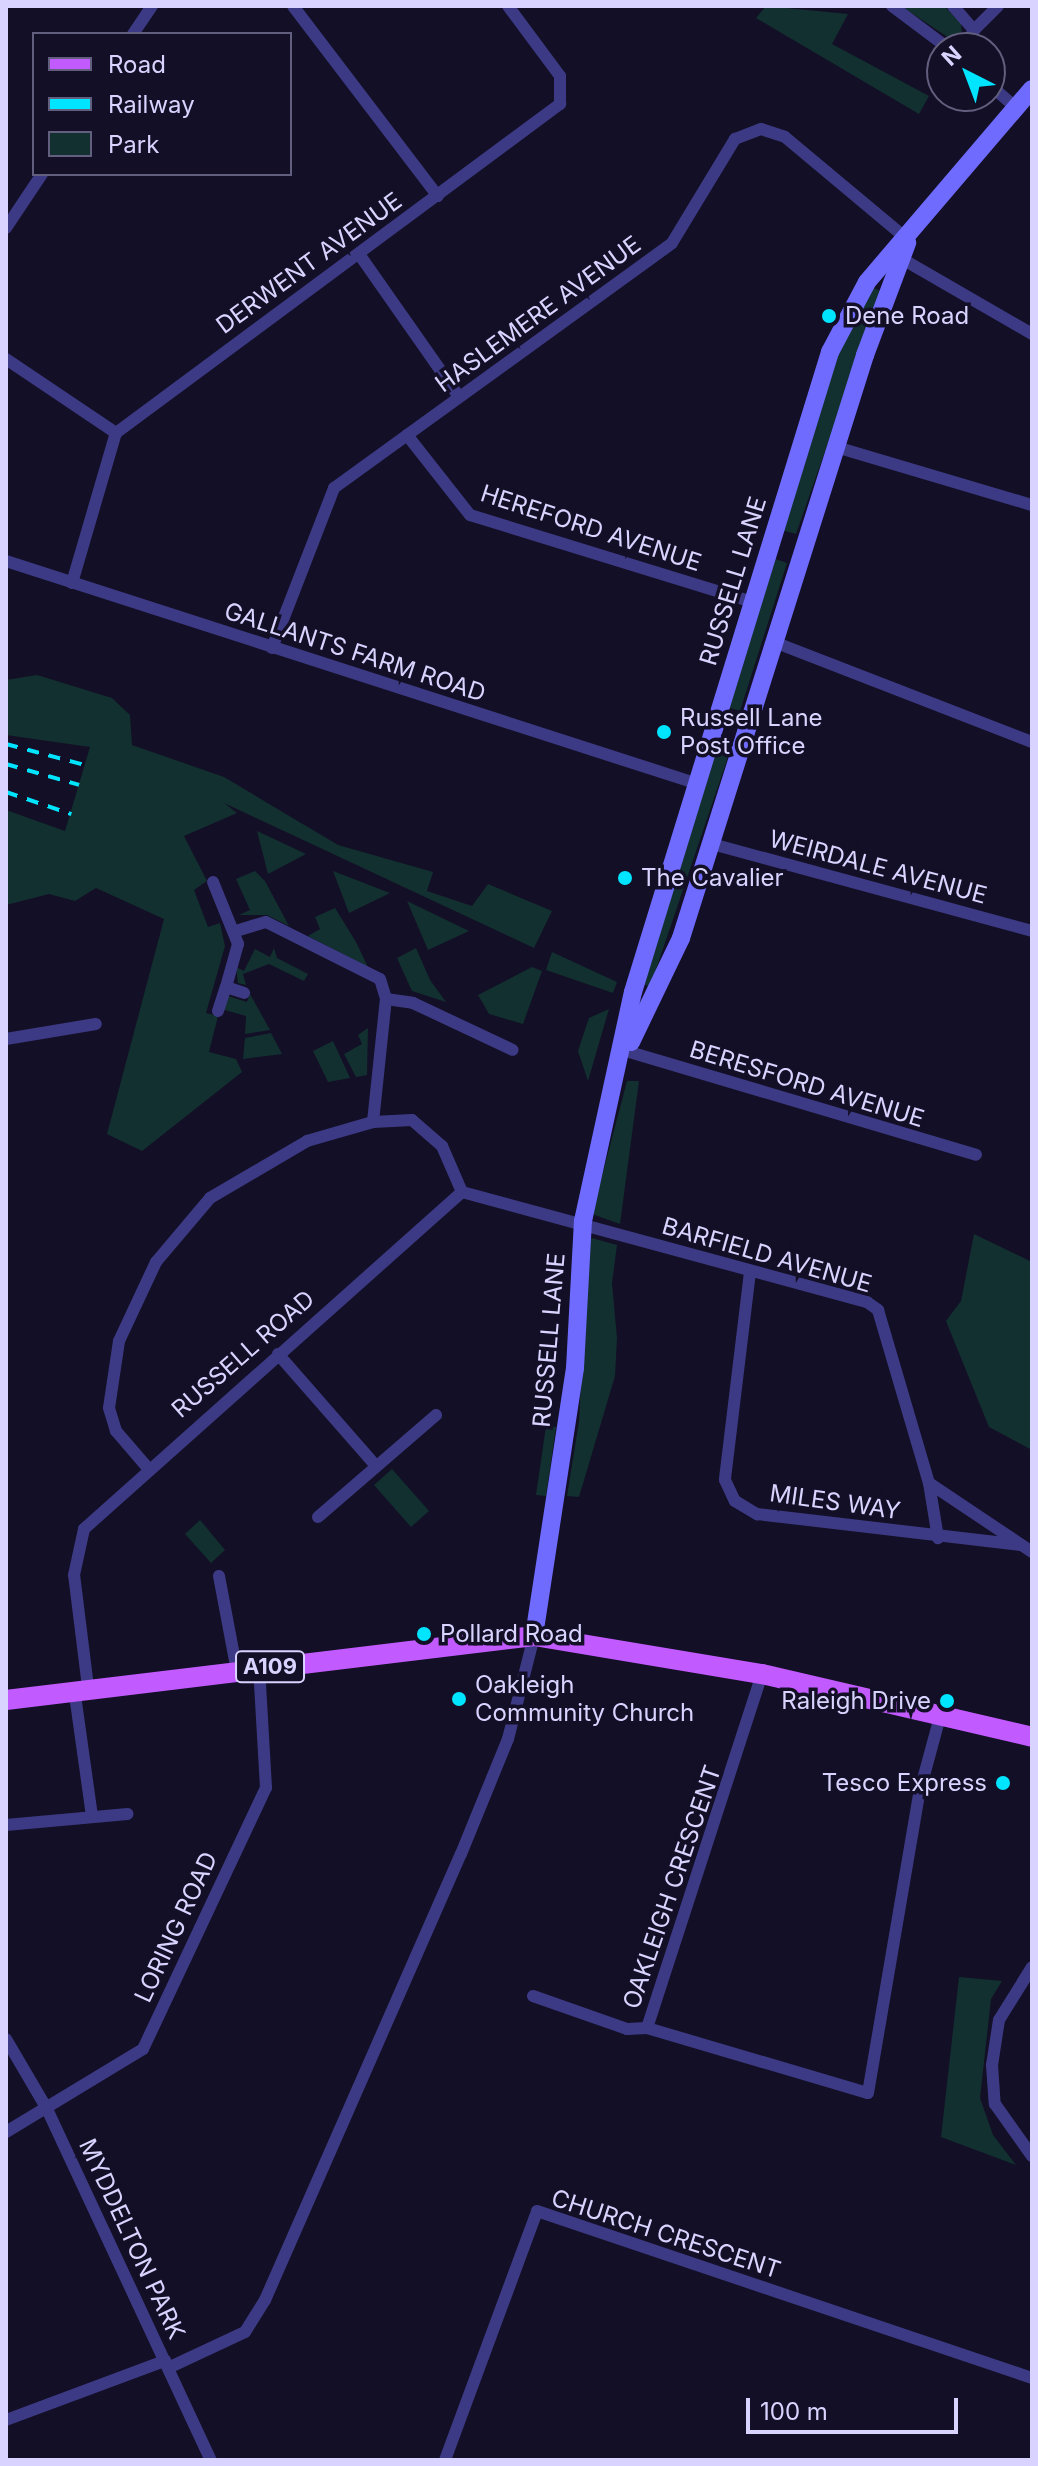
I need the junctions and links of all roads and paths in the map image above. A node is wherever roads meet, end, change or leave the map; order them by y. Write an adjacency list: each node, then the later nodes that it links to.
1 (152, 6): 8 (street)
2 (293, 6): 14 (street)
3 (508, 6): 14 (street, DERWENT AVENUE)
4 (892, 6): 9 (street)
5 (953, 6): 7 (street)
6 (998, 6): 7 (street)
7 (974, 30)
8 (134, 32)
9 (927, 32)
10 (1032, 89): 12 (main road, RUSSELL LANE)
11 (1006, 99): 12 (street)
12 (1015, 107): 16 (main road, RUSSELL LANE)
13 (41, 176): 15 (street)
14 (438, 196): 17 (street, DERWENT AVENUE)
15 (6, 228)
16 (908, 240): 18 (main road, RUSSELL LANE); 21 (street, HASLEMERE AVENUE); 26 (main road, RUSSELL LANE)
17 (359, 254): 21 (street); 22 (street, DERWENT AVENUE)
18 (904, 260): 19 (street); 24 (main road, RUSSELL LANE)
19 (1032, 334)
20 (6, 359): 22 (street)
21 (459, 397): 23 (street, HASLEMERE AVENUE)
22 (116, 433): 29 (street)
23 (407, 435): 30 (street, HEREFORD AVENUE); 32 (street, HASLEMERE AVENUE)
24 (836, 447): 25 (street); 27 (main road, RUSSELL LANE)
25 (1032, 505)
26 (770, 541): 27 (main road); 30 (main road, RUSSELL LANE)
27 (801, 552): 31 (main road, RUSSELL LANE)
28 (6, 561): 29 (street, GALLANTS FARM ROAD)
29 (72, 583): 32 (street, GALLANTS FARM ROAD)
30 (750, 601): 33 (main road, RUSSELL LANE)
31 (774, 642): 34 (main road, RUSSELL LANE); 35 (street)
32 (272, 648): 36 (street, GALLANTS FARM ROAD)
33 (716, 717): 34 (main road); 36 (main road, RUSSELL LANE)
34 (748, 726): 37 (main road, RUSSELL LANE)
35 (1032, 742)
36 (692, 782): 48 (main road, RUSSELL LANE)
37 (712, 844): 40 (street, WEIRDALE AVENUE); 48 (main road, RUSSELL LANE)
38 (213, 882): 39 (street)
39 (236, 931): 41 (street); 43 (street)
40 (1032, 931)
41 (226, 987): 42 (street); 44 (street)
42 (244, 993)
43 (386, 999): 47 (street); 49 (street)
44 (218, 1011)
45 (96, 1024): 46 (street)
46 (6, 1039)
47 (513, 1050)
48 (626, 1051): 50 (street, BERESFORD AVENUE); 52 (main road, RUSSELL LANE)
49 (373, 1122): 51 (street); 57 (street)
50 (976, 1155)
51 (462, 1192): 52 (street); 54 (street, RUSSELL ROAD)
52 (583, 1221): 53 (street, BARFIELD AVENUE); 64 (main road, RUSSELL LANE)
53 (750, 1272): 58 (street, BARFIELD AVENUE); 60 (street, MILES WAY)
54 (278, 1354): 56 (street); 57 (street, RUSSELL ROAD)
55 (436, 1415): 56 (street)
56 (376, 1466): 59 (street)
57 (147, 1467): 68 (street, RUSSELL ROAD)
58 (929, 1483): 60 (street); 61 (street)
59 (318, 1517)
60 (938, 1538): 61 (street, MILES WAY)
61 (1020, 1545): 62 (street)
62 (1032, 1552)
63 (219, 1576): 66 (street)
64 (534, 1636): 65 (main road, A109); 67 (main road, A109); 82 (street)
65 (259, 1668): 66 (main road, A109); 79 (street, LORING ROAD)
66 (237, 1671): 68 (main road, A109)
67 (762, 1674): 70 (main road, A109); 77 (street, OAKLEIGH CRESCENT)
68 (81, 1688): 69 (main road, A109); 73 (street, RUSSELL ROAD)
69 (6, 1700)
70 (941, 1713): 71 (main road, A109); 77 (street, OAKLEIGH CRESCENT)
71 (1032, 1737)
72 (128, 1814): 73 (street)
73 (92, 1816): 74 (street)
74 (6, 1825)
75 (1032, 1967): 81 (street)
76 (533, 1996): 77 (street)
77 (647, 2028)
78 (6, 2039): 79 (street, MYDDELTON PARK)
79 (47, 2109): 80 (street, LORING ROAD); 82 (street, MYDDELTON PARK)
80 (6, 2132)
81 (1032, 2156)
82 (166, 2365): 84 (street); 85 (street, MYDDELTON PARK)
83 (1032, 2378): 86 (street, CHURCH CRESCENT)
84 (6, 2420)
85 (211, 2460)
86 (445, 2460)

